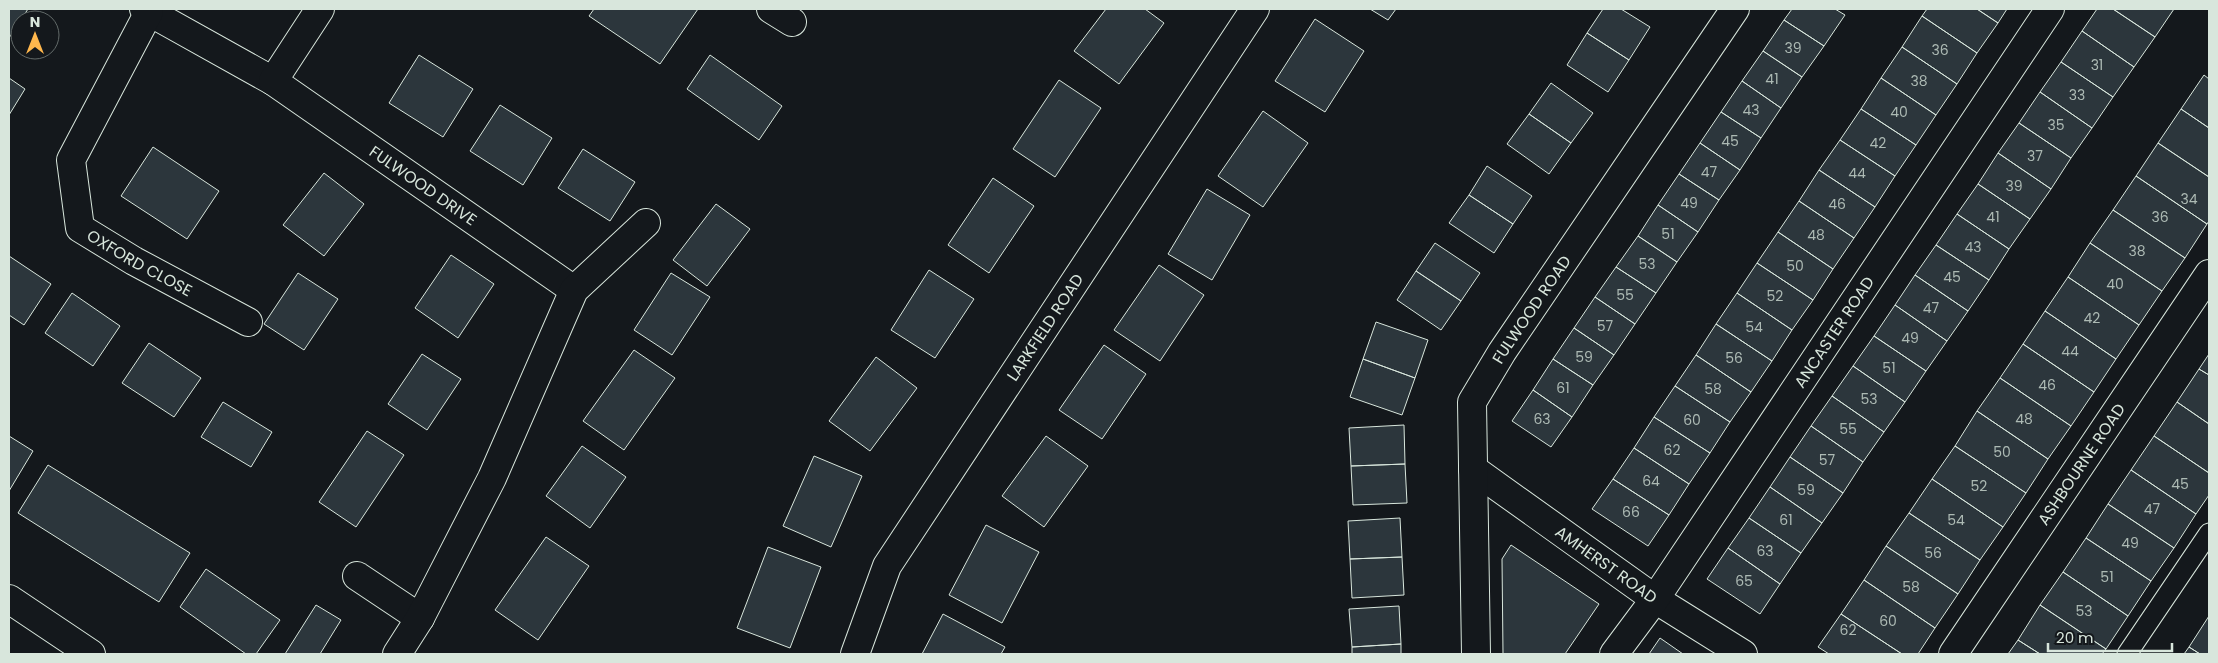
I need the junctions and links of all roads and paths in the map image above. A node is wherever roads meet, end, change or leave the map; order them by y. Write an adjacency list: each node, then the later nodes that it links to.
1 (320, 9): 6 (street)
2 (1255, 9): 19 (street, LARKFIELD ROAD)
3 (1735, 9): 11 (street, FULWOOD ROAD)
4 (2050, 9): 15 (street, ANCASTER ROAD)
5 (146, 10): 6 (street, FULWOOD DRIVE); 10 (street, OXFORD CLOSE)
6 (273, 81): 9 (street, FULWOOD DRIVE)
7 (646, 223): 9 (street)
8 (2209, 274): 23 (street, ASHBOURNE ROAD)
9 (574, 290): 16 (street)
10 (248, 322)
11 (1473, 469): 15 (street, AMHERST ROAD); 20 (street, FULWOOD ROAD)
12 (2209, 533): 24 (lane)
13 (357, 576): 16 (street)
14 (9, 598): 17 (street)
15 (1655, 598): 21 (street, ANCASTER ROAD); 22 (street, AMHERST ROAD)
16 (420, 618): 18 (street)
17 (91, 654)
18 (397, 654)
19 (854, 654)
20 (1476, 654)
21 (1614, 654)
22 (1743, 654)
23 (1953, 654)
24 (2127, 654)

